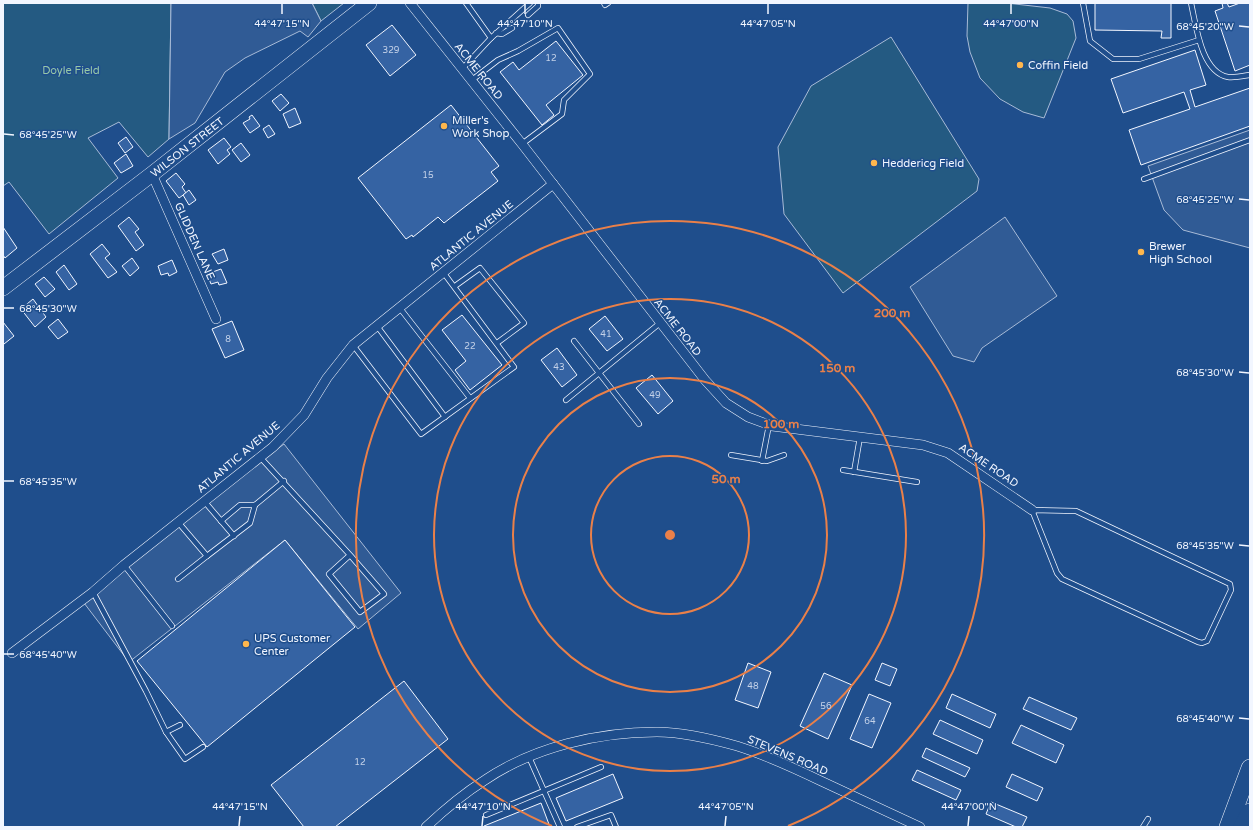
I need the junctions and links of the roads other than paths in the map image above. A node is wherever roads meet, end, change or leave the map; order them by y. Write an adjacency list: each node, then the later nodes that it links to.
1 (369, 3): 20 (main road, WILSON STREET)
2 (410, 3): 15 (street, ACME ROAD)
3 (466, 3): 13 (lane)
4 (530, 3): 12 (lane)
5 (538, 3): 10 (lane)
6 (604, 3): 7 (lane)
7 (608, 3)
8 (1083, 3): 14 (lane)
9 (1191, 3): 14 (lane)
10 (528, 14)
11 (512, 28): 12 (lane)
12 (496, 32): 13 (lane)
13 (491, 38): 15 (lane)
14 (1199, 40): 16 (lane)
15 (462, 69): 17 (street, ACME ROAD)
16 (1249, 75)
17 (471, 81): 19 (street, ACME ROAD); 19 (lane)
18 (1250, 140): 21 (lane)
19 (522, 144): 22 (street, ACME ROAD)
20 (152, 174): 25 (main road, WILSON STREET); 27 (street, GLIDDEN LANE)
21 (1144, 179)
22 (553, 184): 23 (street, ATLANTIC AVENUE); 28 (street, ACME ROAD)
23 (443, 272): 24 (lane); 26 (street, ATLANTIC AVENUE)
24 (455, 286): 31 (lane); 31 (lane)
25 (3, 288)
26 (399, 308): 29 (street, ATLANTIC AVENUE); 34 (lane)
27 (216, 319)
28 (660, 323): 33 (lane); 38 (street, ACME ROAD)
29 (376, 326): 32 (street, ATLANTIC AVENUE); 36 (lane)
30 (574, 341): 33 (lane)
31 (497, 343): 34 (lane)
32 (353, 345): 36 (lane); 42 (street, ATLANTIC AVENUE)
33 (600, 374): 35 (lane); 37 (lane)
34 (470, 398): 36 (lane)
35 (566, 400)
36 (444, 417)
37 (639, 424)
38 (769, 425): 39 (street, ACME ROAD); 43 (lane)
39 (860, 437): 45 (lane); 50 (street, ACME ROAD)
40 (731, 455): 43 (lane)
41 (784, 455): 43 (lane)
42 (260, 457): 46 (lane); 48 (street, ATLANTIC AVENUE)
43 (762, 461)
44 (843, 470): 45 (lane)
45 (854, 472): 47 (lane)
46 (284, 481): 49 (lane); 54 (lane)
47 (917, 482)
48 (204, 501): 51 (lane); 52 (street, ATLANTIC AVENUE)
49 (256, 505): 51 (lane); 53 (lane)
50 (1032, 510): 50 (lane)
51 (221, 521): 53 (lane)
52 (178, 522): 55 (lane); 56 (street, ATLANTIC AVENUE)
53 (234, 536): 55 (lane)
54 (350, 555): 54 (lane)
55 (207, 556): 57 (lane)
56 (124, 565): 58 (street, ATLANTIC AVENUE); 59 (lane)
57 (178, 579)
58 (93, 592): 60 (street, ATLANTIC AVENUE); 62 (lane)
59 (172, 626)
60 (12, 653)
61 (180, 725): 62 (lane)
62 (166, 732): 63 (lane)
63 (203, 747)
64 (529, 757): 67 (lane); 71 (street, STEVENS ROAD); 75 (street, STEVENS ROAD)
65 (602, 767): 67 (lane)
66 (1250, 768): 77 (highway)
67 (544, 791): 69 (lane); 72 (lane)
68 (1250, 812): 78 (highway)
69 (486, 815)
70 (1148, 818): 76 (lane)
71 (426, 827)
72 (560, 827)
73 (577, 827): 74 (lane)
74 (616, 827)
75 (920, 827)
76 (1143, 827)
77 (1228, 827)
78 (1242, 827)

